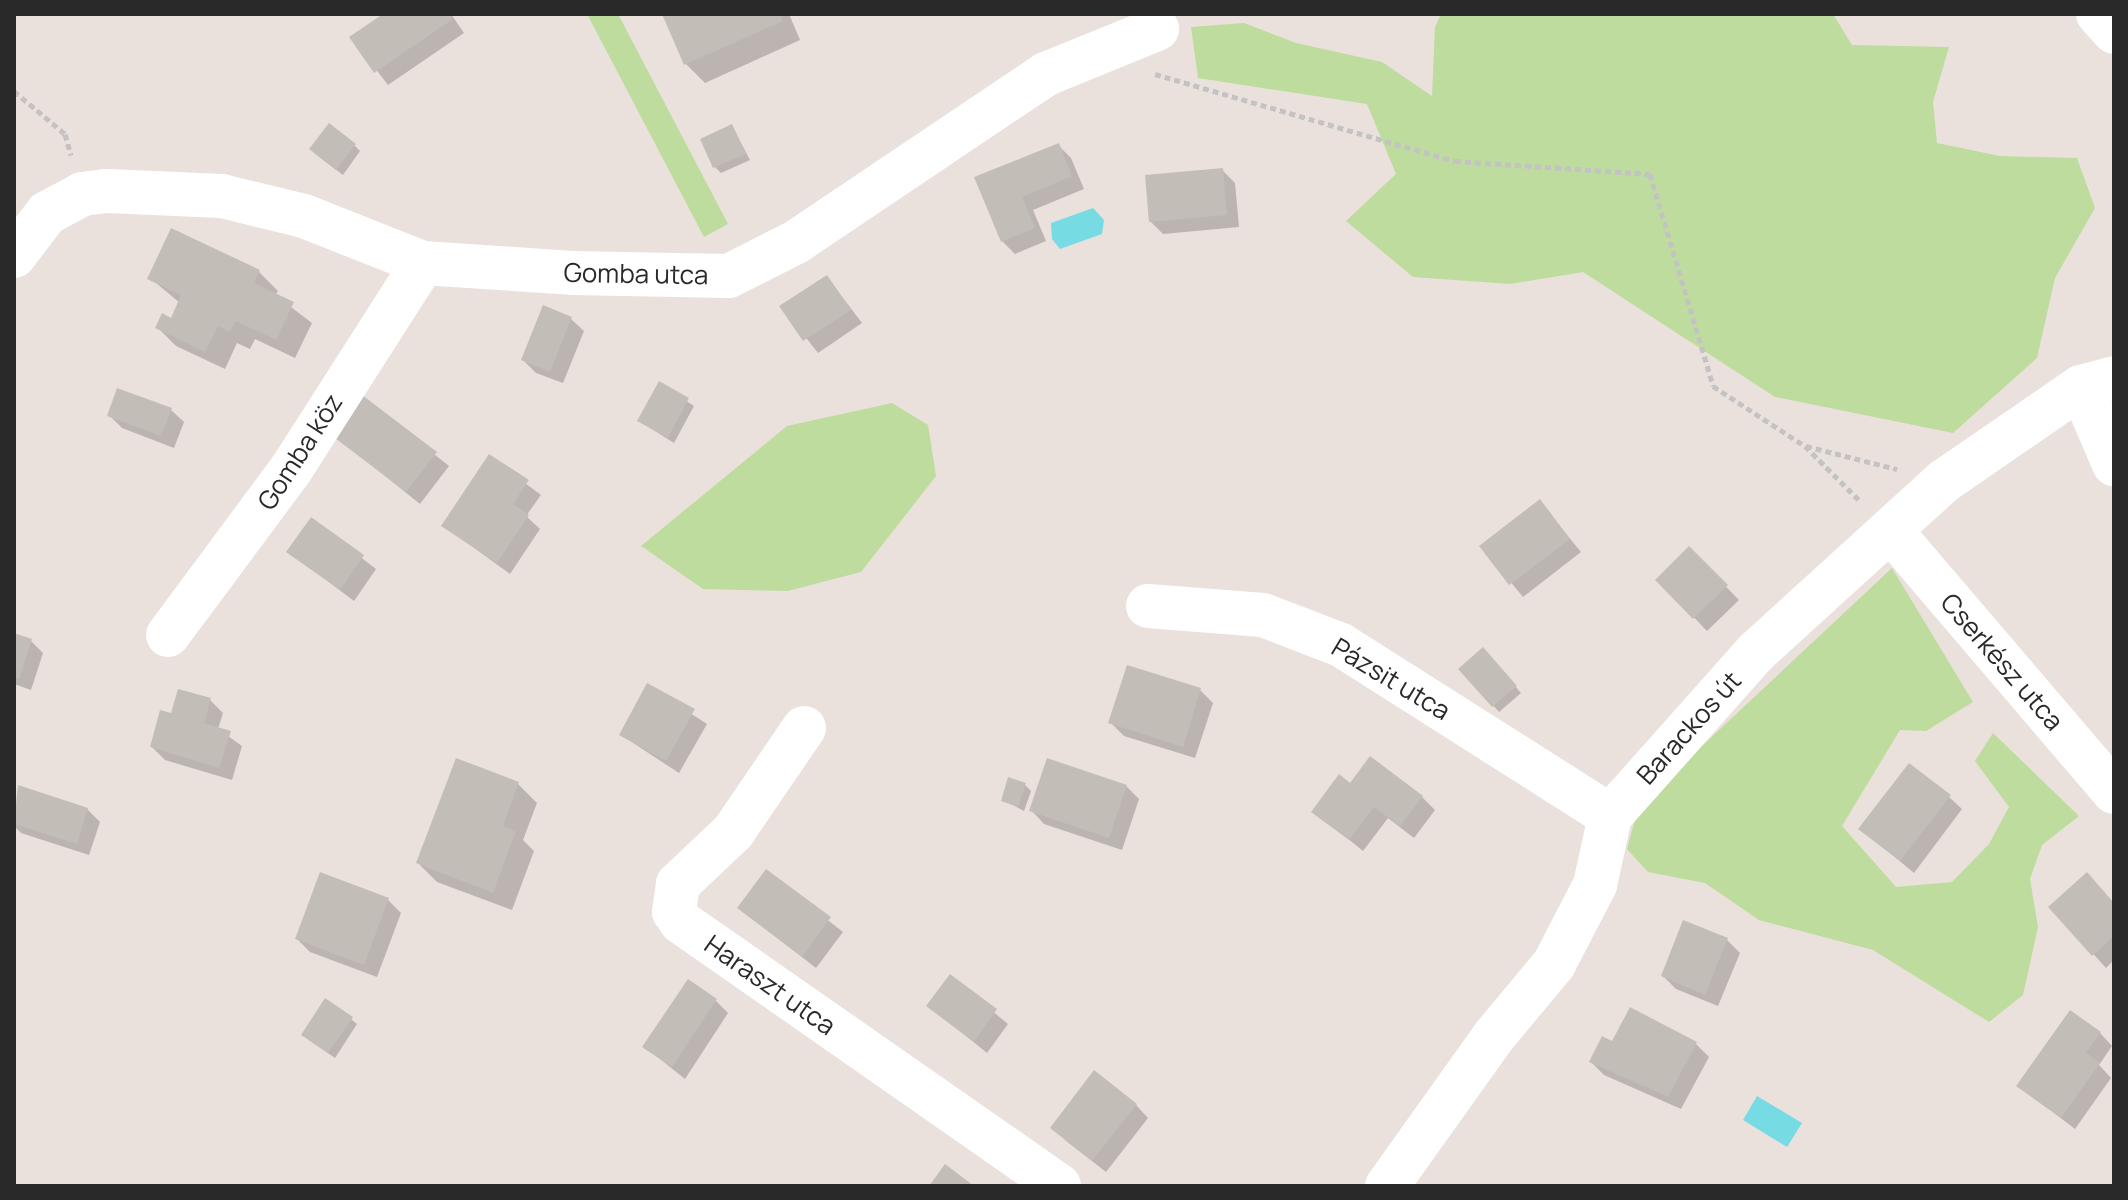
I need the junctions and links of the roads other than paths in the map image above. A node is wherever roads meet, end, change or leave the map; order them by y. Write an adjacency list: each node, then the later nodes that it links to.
1 (2098, 14): 3 (street)
2 (1157, 29): 5 (street, Gomba utca)
3 (2114, 32)
4 (14, 256): 5 (street, Gomba utca)
5 (423, 263): 10 (street, Gomba köz)
6 (2098, 382): 7 (street); 8 (street, Barackos út)
7 (2114, 464)
8 (1891, 531): 12 (street, Cserkész utca); 13 (street, Barackos út)
9 (1148, 606): 13 (street, Pázsit utca)
10 (168, 635)
11 (804, 728): 14 (street, Haraszt utca)
12 (2114, 792)
13 (1610, 816): 15 (street, Barackos út)
14 (1059, 1186)
15 (1387, 1186)

